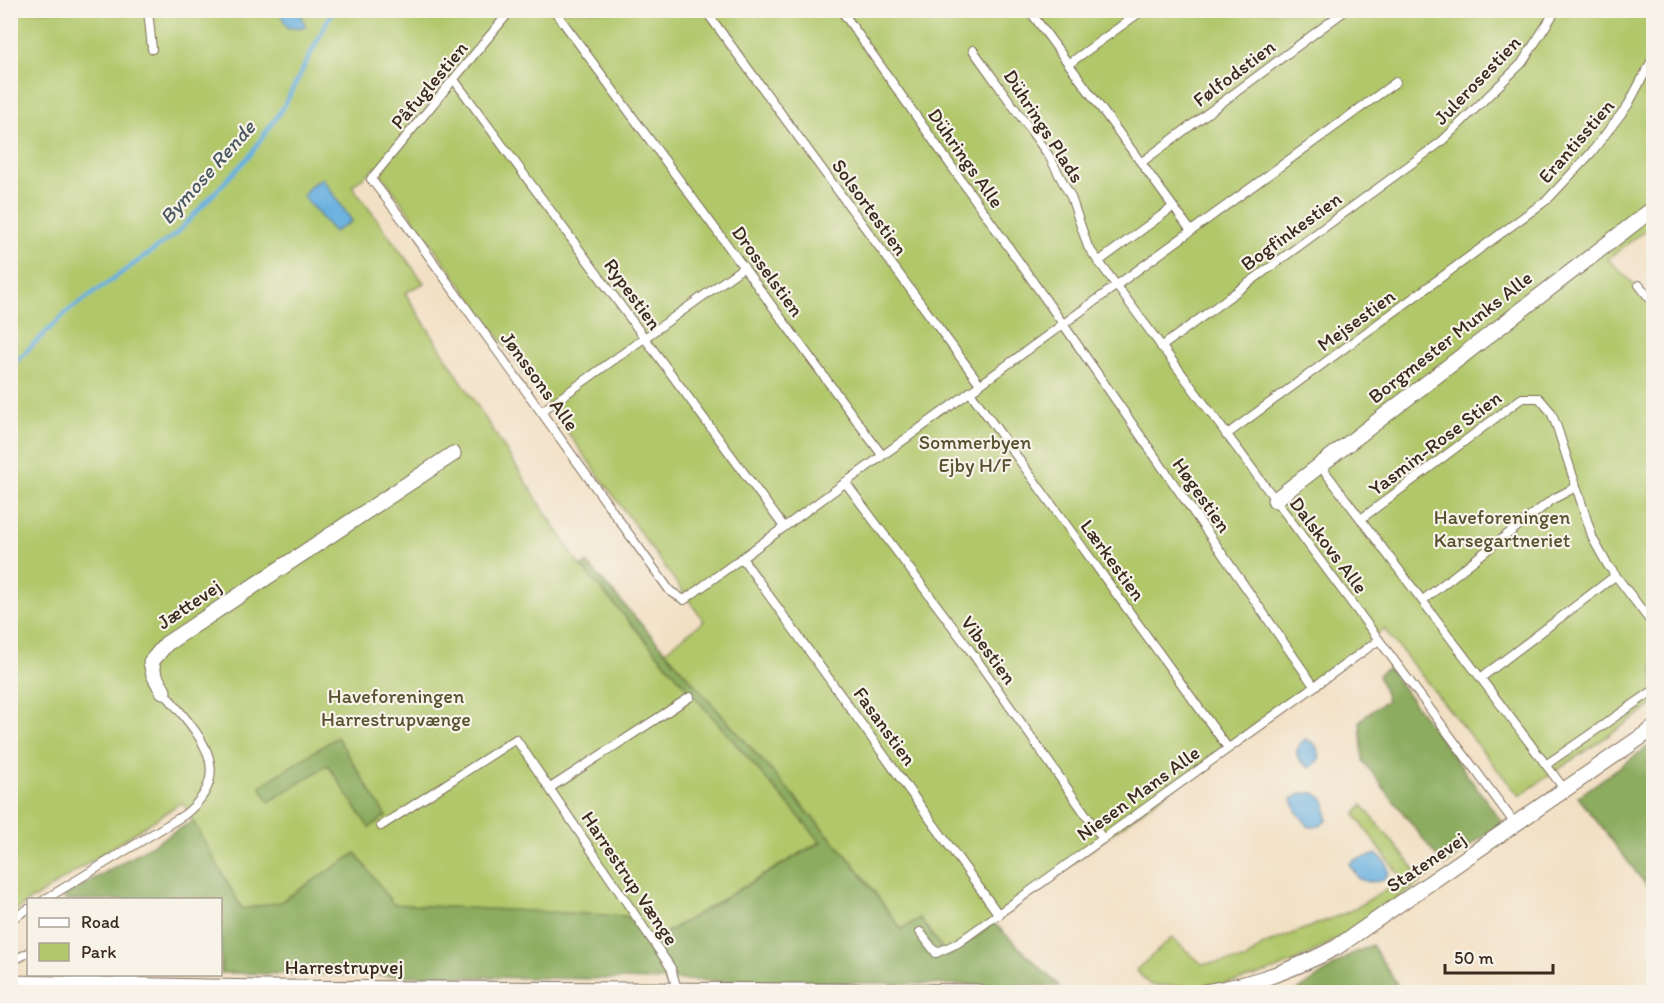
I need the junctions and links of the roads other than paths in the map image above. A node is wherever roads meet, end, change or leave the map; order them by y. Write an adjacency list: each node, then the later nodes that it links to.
1 (148, 10): 10 (lane)
2 (511, 10): 14 (lane, Påfuglestien)
3 (555, 10): 24 (lane, Drosselstien)
4 (705, 10): 31 (lane, Solsortestien)
5 (841, 10): 28 (lane, Dührings Alle)
6 (1143, 10): 13 (lane)
7 (1346, 10): 17 (lane, Følfodstien)
8 (1556, 10): 16 (lane, Julerosestien)
9 (1034, 12): 13 (lane)
10 (152, 49)
11 (973, 51): 23 (lane, Dührings Plads)
12 (1653, 56): 22 (lane, Erantisstien)
13 (1070, 63): 17 (lane)
14 (455, 81): 18 (lane, Påfuglestien); 29 (lane, Rypestien)
15 (1396, 82): 21 (lane)
16 (1441, 142): 30 (lane, Bogfinkestien)
17 (1142, 162): 19 (lane)
18 (371, 180): 33 (lane, Jønssons Alle)
19 (1173, 207): 21 (lane); 23 (lane)
20 (1653, 208): 37 (street, Borgmester Munks Alle)
21 (1191, 231): 26 (lane)
22 (1505, 231): 34 (lane, Mejsestien)
23 (1098, 262): 26 (lane, Dührings Plads)
24 (744, 267): 29 (lane); 36 (lane, Drosselstien)
25 (1639, 285): 27 (lane)
26 (1115, 286): 28 (lane); 30 (lane, Dalskovs Alle)
27 (1653, 304)
28 (1064, 324): 31 (lane); 49 (lane, Høgestien)
29 (645, 339): 33 (lane); 42 (lane, Rypestien)
30 (1161, 347): 34 (lane, Dalskovs Alle)
31 (980, 384): 32 (lane)
32 (970, 392): 36 (lane); 54 (lane, Lærkestien)
33 (542, 411): 43 (lane, Jønssons Alle)
34 (1226, 435): 40 (lane, Dalskovs Alle)
35 (453, 454): 51 (street, Jættevej)
36 (882, 455): 38 (lane)
37 (1320, 465): 40 (street, Borgmester Munks Alle); 41 (lane, Yasmin-Rose Stien)
38 (846, 482): 42 (lane); 60 (lane, Vibestien)
39 (1576, 487): 41 (lane, Yasmin-Rose Stien); 44 (lane, Yasmin-Rose Stien); 45 (lane)
40 (1275, 500): 47 (lane, Dalskovs Alle)
41 (1361, 519): 45 (lane, Yasmin-Rose Stien)
42 (784, 527): 43 (lane)
43 (742, 558): 63 (lane, Fasanstien)
44 (1615, 576): 46 (lane, Yasmin-Rose Stien); 48 (lane)
45 (1423, 600): 48 (lane, Yasmin-Rose Stien)
46 (1653, 626)
47 (1379, 640): 49 (lane, Niesen Mans Alle); 58 (lane, Dalskovs Alle)
48 (1482, 677): 55 (lane, Yasmin-Rose Stien)
49 (1314, 686): 54 (lane, Niesen Mans Alle)
50 (1653, 690): 55 (lane)
51 (163, 691): 61 (lane, Jættevej)
52 (690, 697): 56 (lane)
53 (1653, 728): 57 (street, Statenevej)
54 (1228, 748): 60 (lane, Niesen Mans Alle)
55 (1546, 764): 57 (lane, Yasmin-Rose Stien)
56 (550, 788): 59 (lane, Harrestrup Vænge); 70 (lane, Harrestrup Vænge)
57 (1565, 790): 58 (street, Statenevej)
58 (1516, 825): 73 (street, Statenevej)
59 (381, 826)
60 (1103, 839): 63 (lane, Niesen Mans Alle)
61 (47, 898)
62 (27, 910): 64 (lane)
63 (999, 915): 65 (lane, Niesen Mans Alle)
64 (10, 920)
65 (920, 932)
66 (27, 954): 67 (lane)
67 (10, 962)
68 (90, 979): 69 (street, Harrestrupvej); 71 (street, Harrestrupvej)
69 (10, 983)
70 (677, 989): 71 (street, Harrestrupvej); 72 (street)
71 (260, 990)
72 (978, 993)
73 (1205, 993)

